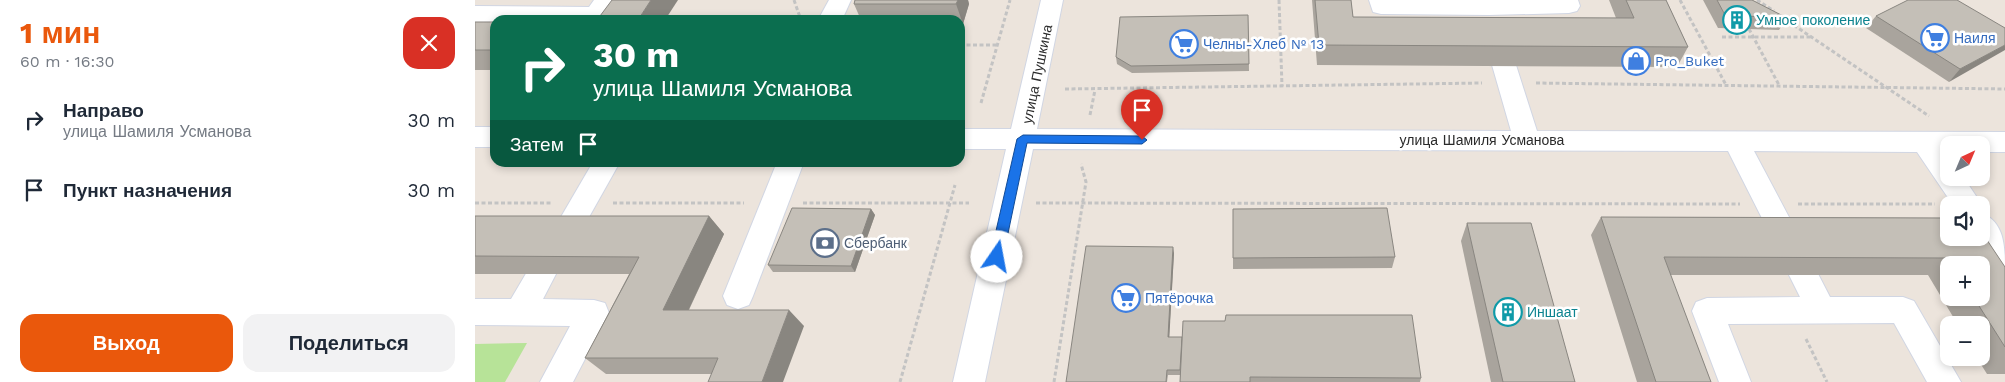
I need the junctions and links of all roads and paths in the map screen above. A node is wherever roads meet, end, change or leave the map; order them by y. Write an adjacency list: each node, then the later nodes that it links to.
1 (606, 0): 13 (street)
2 (794, 0): 14 (path)
3 (840, 0): 15 (street)
4 (1010, 0): 21 (path)
5 (1053, 0): 33 (street, улица Пушкина)
6 (1279, 0): 25 (path)
7 (1380, 0): 8 (street)
8 (1567, 0)
9 (1680, 0): 23 (path)
10 (1757, 0): 19 (path)
11 (475, 14): 12 (street)
12 (490, 15)
13 (595, 15)
14 (799, 15)
15 (832, 15)
16 (1749, 29): 18 (path)
17 (1722, 37): 18 (path)
18 (1753, 37): 19 (path); 24 (path)
19 (1812, 37): 29 (path)
20 (965, 45): 21 (path)
21 (998, 45): 27 (path)
22 (1504, 65): 34 (street)
23 (1726, 85)
24 (1780, 85)
25 (1282, 86)
26 (1095, 90): 28 (path)
27 (981, 103)
28 (1090, 115)
29 (1958, 136)
30 (475, 137): 31 (street)
31 (490, 137)
32 (965, 139): 33 (street, улица Шамиля Усманова)
33 (1023, 139): 34 (street, улица Шамиля Усманова); 66 (street, улица Пушкина)
34 (1527, 140): 35 (street, улица Шамиля Усманова)
35 (1736, 141): 36 (street, улица Шамиля Усманова); 52 (street)
36 (1924, 141): 37 (street, улица Шамиля Усманова); 41 (street)
37 (1940, 141)
38 (1990, 142): 39 (street, улица Шамиля Усманова)
39 (2005, 142)
40 (1081, 164): 51 (path)
41 (1940, 164)
42 (604, 167): 46 (street)
43 (789, 167): 47 (street)
44 (955, 185): 48 (path)
45 (475, 203): 46 (path)
46 (584, 203): 47 (path); 54 (street)
47 (775, 203): 48 (path); 60 (street)
48 (950, 203): 49 (path); 65 (path)
49 (969, 203)
50 (1028, 203): 51 (path)
51 (1082, 203): 52 (path); 67 (path)
52 (1768, 204): 53 (path); 55 (street)
53 (1940, 205)
54 (565, 234)
55 (1785, 236)
56 (1990, 237): 57 (street)
57 (2005, 259)
58 (541, 274): 63 (street)
59 (1804, 275): 61 (street)
60 (738, 296)
61 (1807, 311): 68 (street); 69 (path); 70 (street)
62 (475, 312): 63 (street)
63 (520, 312): 64 (street)
64 (556, 382)
65 (900, 382)
66 (969, 382)
67 (1054, 382)
68 (1735, 382)
69 (1827, 382)
70 (1945, 382)

